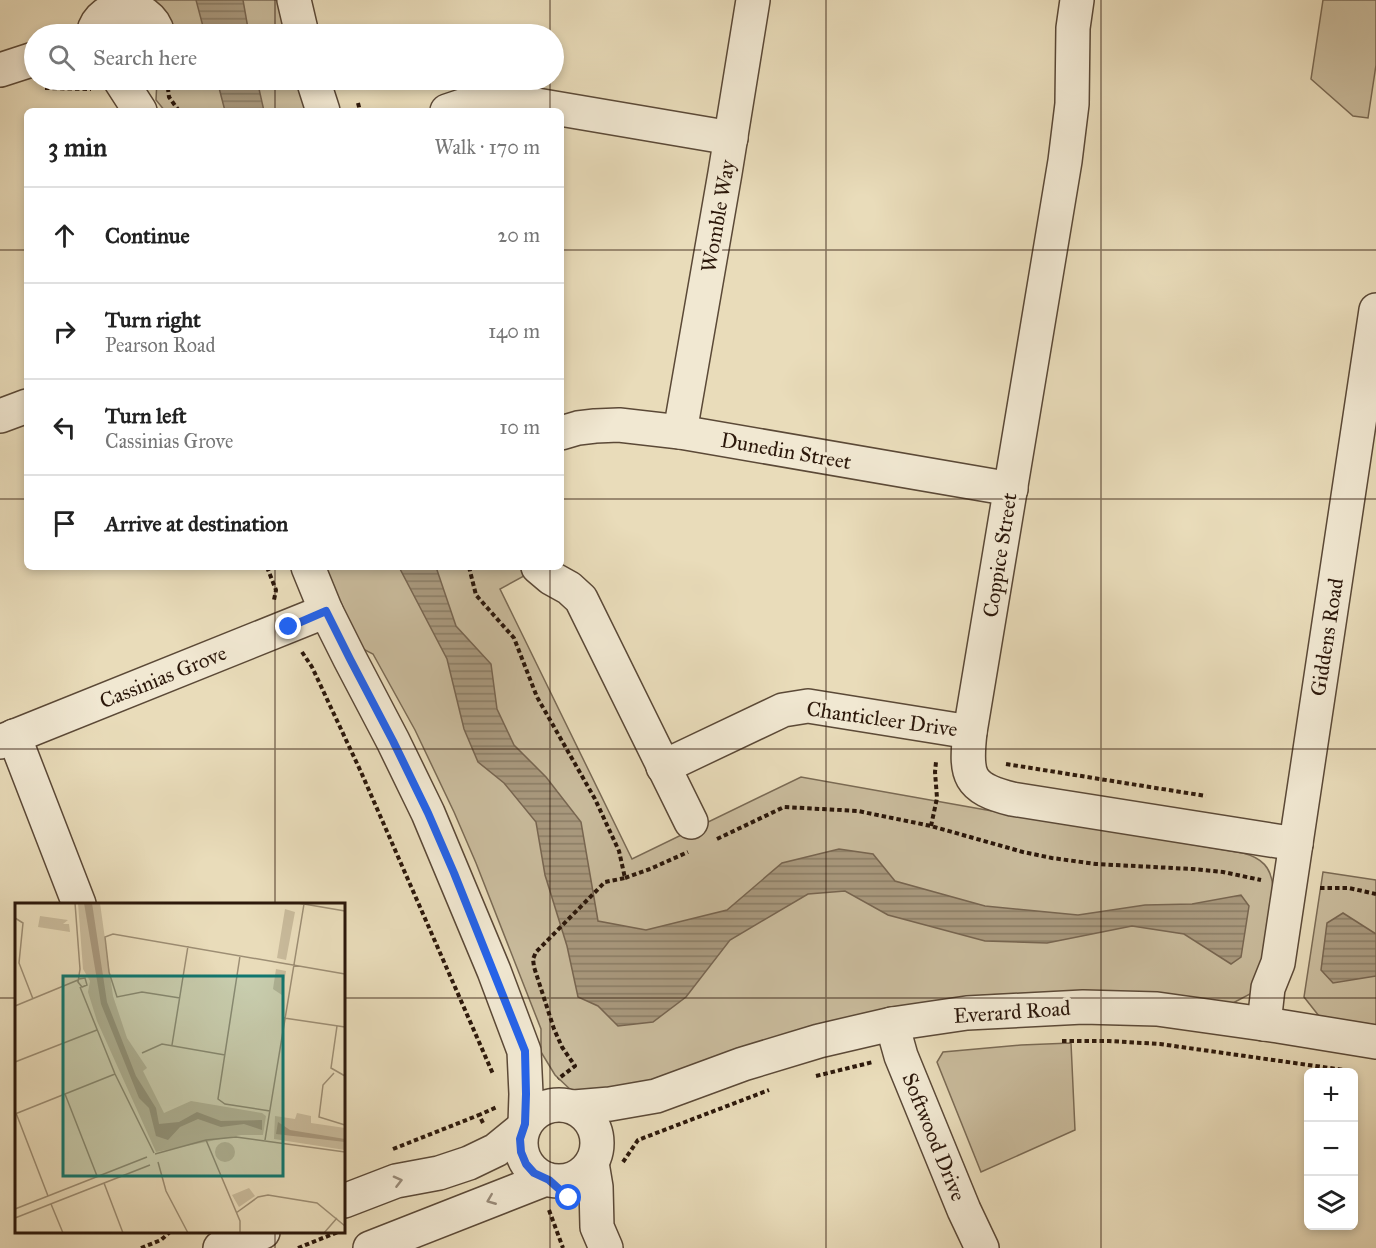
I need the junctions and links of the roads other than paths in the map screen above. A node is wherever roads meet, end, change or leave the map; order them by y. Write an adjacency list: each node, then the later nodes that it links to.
1 (294, 0): 6 (street)
2 (753, 0): 18 (street, Womble Way)
3 (1077, 0): 24 (street, Coppice Street)
4 (148, 17): 5 (street)
5 (94, 21)
6 (300, 24)
7 (0, 70): 8 (street)
8 (24, 72)
9 (117, 90): 12 (street)
10 (146, 90): 13 (street)
11 (316, 90): 14 (street)
12 (137, 108)
13 (145, 108)
14 (322, 108)
15 (456, 108): 16 (street)
16 (554, 108)
17 (564, 110): 18 (street)
18 (731, 138): 23 (street, Womble Way)
19 (1376, 310): 32 (street, Giddens Road)
20 (24, 407): 21 (street)
21 (0, 416)
22 (564, 432): 23 (street, Dunedin Street)
23 (680, 432): 24 (street, Dunedin Street)
24 (1011, 489): 28 (street, Coppice Street)
25 (309, 570): 27 (street)
26 (542, 570): 30 (street)
27 (326, 611): 29 (street, Cassinias Grove); 37 (street)
28 (970, 732): 30 (street, Chanticleer Drive); 32 (street, Coppice Street)
29 (7, 739): 33 (street)
30 (663, 766): 31 (street)
31 (698, 838)
32 (1296, 844): 35 (street, Giddens Road)
33 (79, 903)
34 (892, 1024): 35 (street, Everard Road); 38 (street, Everard Road); 50 (street, Softwood Drive)
35 (1271, 1025): 36 (street, Everard Road)
36 (1376, 1042)
37 (525, 1051): 39 (street); 40 (street)
38 (656, 1096): 39 (street, Everard Road); 41 (street, Everard Road)
39 (565, 1099): 40 (street); 41 (street)
40 (524, 1125): 42 (street); 43 (street, one-way to 40)
41 (592, 1162): 42 (street); 46 (street)
42 (548, 1190): 46 (street); 49 (street, one-way to 49)
43 (345, 1201)
44 (207, 1233): 47 (street)
45 (260, 1233): 48 (street)
46 (602, 1237)
47 (213, 1248)
48 (220, 1248)
49 (370, 1248)
50 (982, 1248)

